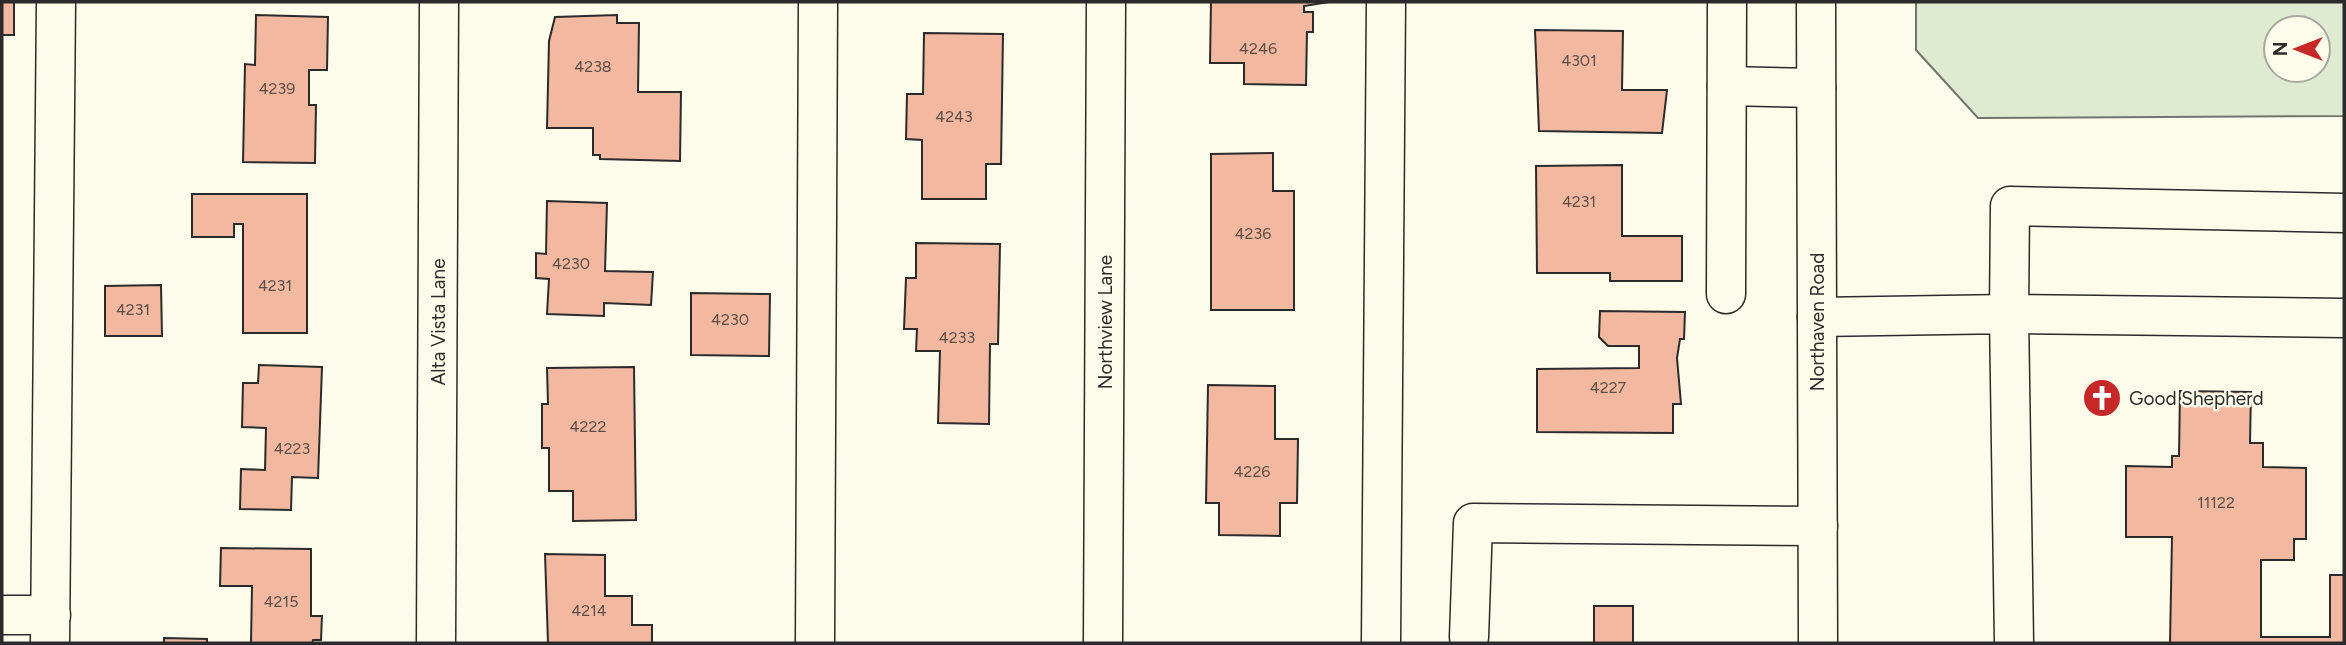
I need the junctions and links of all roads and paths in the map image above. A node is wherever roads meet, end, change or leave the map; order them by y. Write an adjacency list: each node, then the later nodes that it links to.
1 (56, 2): 17 (street)
2 (439, 2): 19 (street, Alta Vista Lane)
3 (818, 2): 20 (street)
4 (1106, 2): 21 (street, Northview Lane)
5 (1386, 2): 22 (street)
6 (1727, 2): 8 (street)
7 (1816, 2): 9 (street, Northaven Road)
8 (1727, 86): 9 (street); 11 (street)
9 (1816, 88): 13 (street, Northaven Road)
10 (2344, 213): 12 (street)
11 (1726, 294)
12 (2009, 314): 13 (street); 14 (street); 24 (street)
13 (1817, 317): 15 (street, Northaven Road)
14 (2344, 318)
15 (1818, 526): 18 (street); 23 (street, Northaven Road)
16 (2, 615): 17 (street)
17 (51, 629)
18 (1469, 637)
19 (436, 643)
20 (815, 643)
21 (1103, 643)
22 (1381, 643)
23 (1818, 643)
24 (2014, 643)

